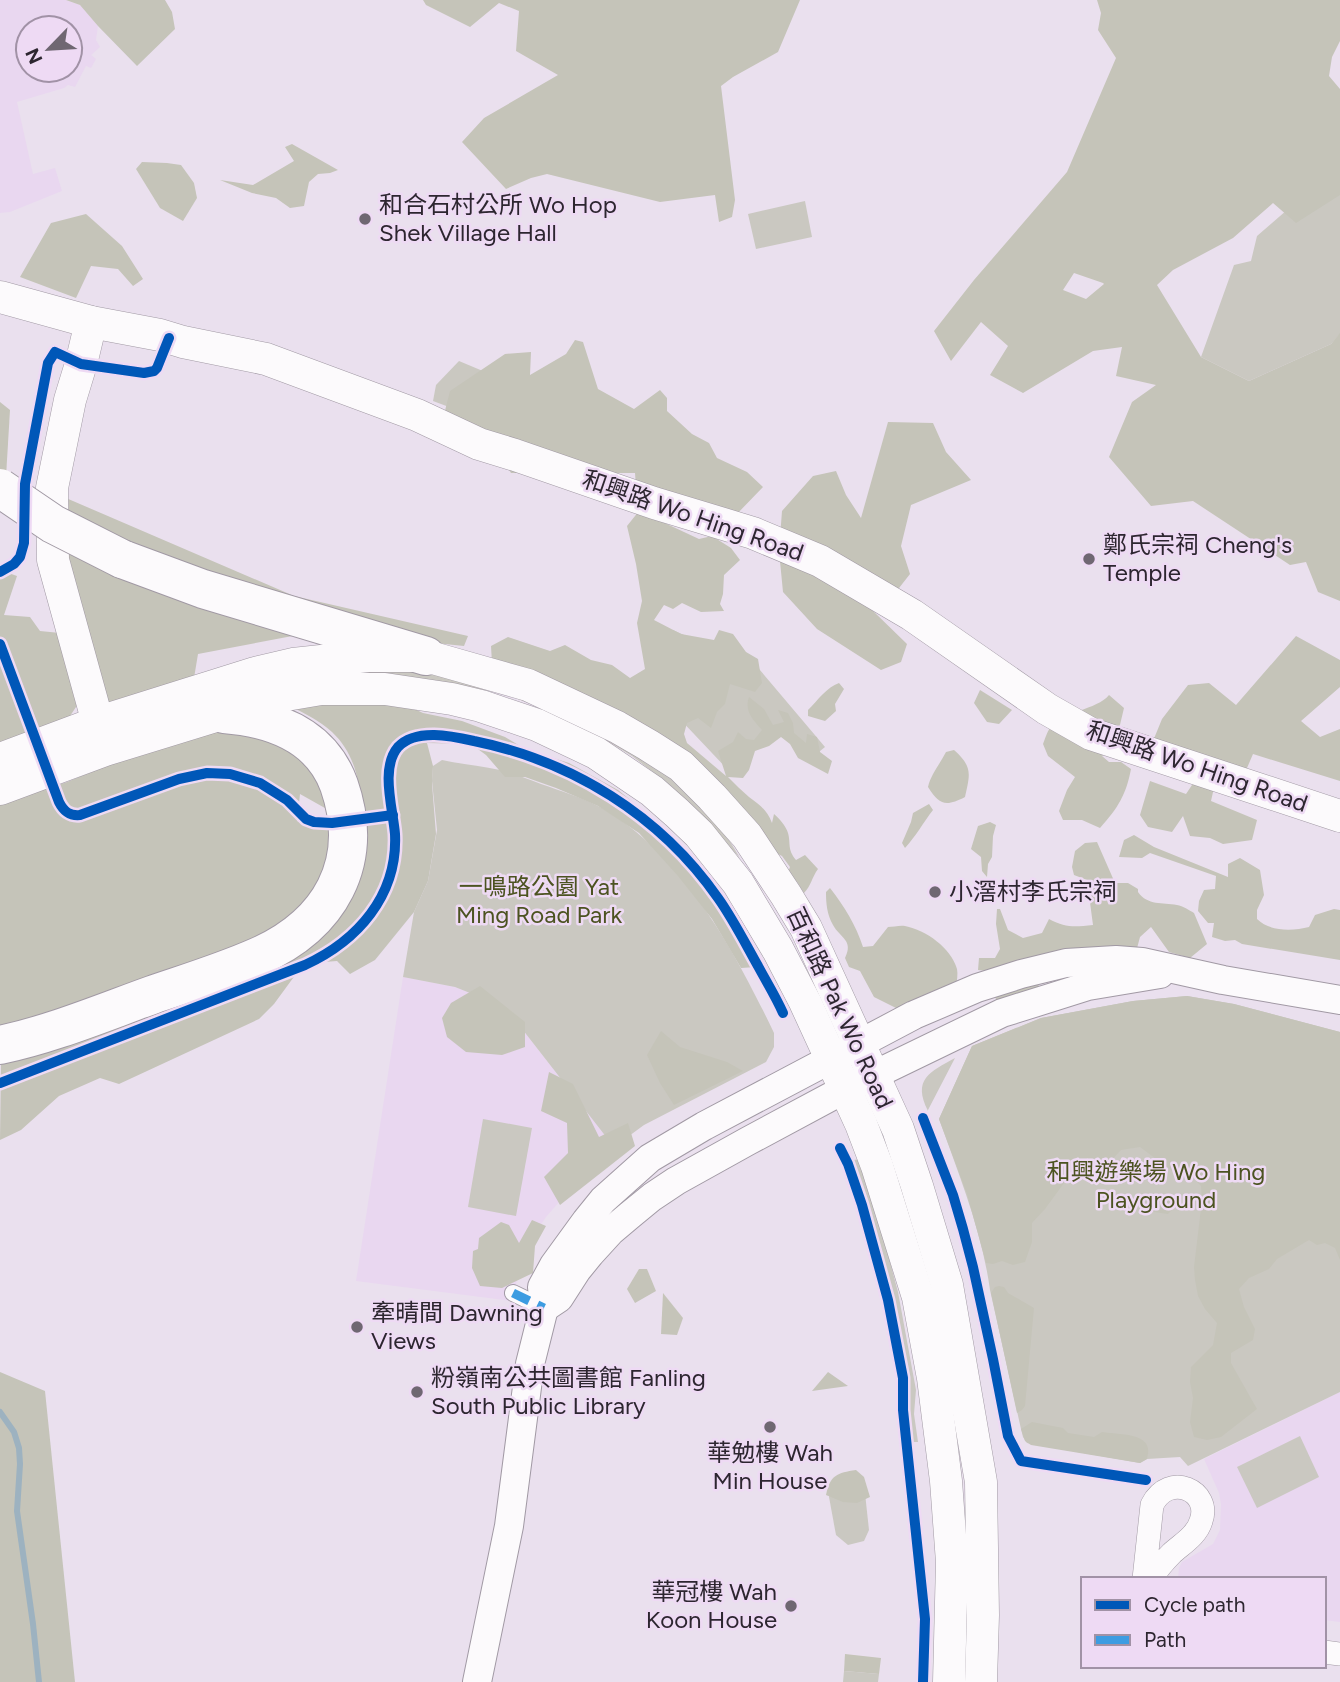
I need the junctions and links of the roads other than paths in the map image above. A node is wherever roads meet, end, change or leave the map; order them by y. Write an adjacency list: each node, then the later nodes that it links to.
1 (0, 297): 2 (main road, 和興路 Wo Hing Road)
2 (91, 321): 6 (main road); 9 (main road, 和興路 Wo Hing Road)
3 (0, 488): 4 (highway, bridge)
4 (426, 656): 6 (main road, 百和路 Pak Wo Road); 12 (main road, 百和路 Pak Wo Road)
5 (224, 714): 6 (main road, 百和路 Pak Wo Road); 13 (highway); 14 (main road, 百和路 Pak Wo Road)
6 (102, 736): 7 (main road); 8 (main road)
7 (0, 759)
8 (0, 789)
9 (1340, 816)
10 (1177, 971): 11 (street); 12 (street); 15 (street)
11 (1335, 1001)
12 (860, 1044): 14 (street); 15 (main road, 百和路 Pak Wo Road)
13 (0, 1045)
14 (831, 1059): 16 (main road, 百和路 Pak Wo Road); 18 (street)
15 (874, 1075): 16 (street); 23 (main road, 百和路 Pak Wo Road)
16 (845, 1089): 18 (street); 22 (main road, 百和路 Pak Wo Road)
17 (513, 1293): 18 (street)
18 (544, 1308): 21 (street)
19 (1144, 1577): 20 (street)
20 (1152, 1577)
21 (477, 1682)
22 (949, 1682)
23 (981, 1682)

